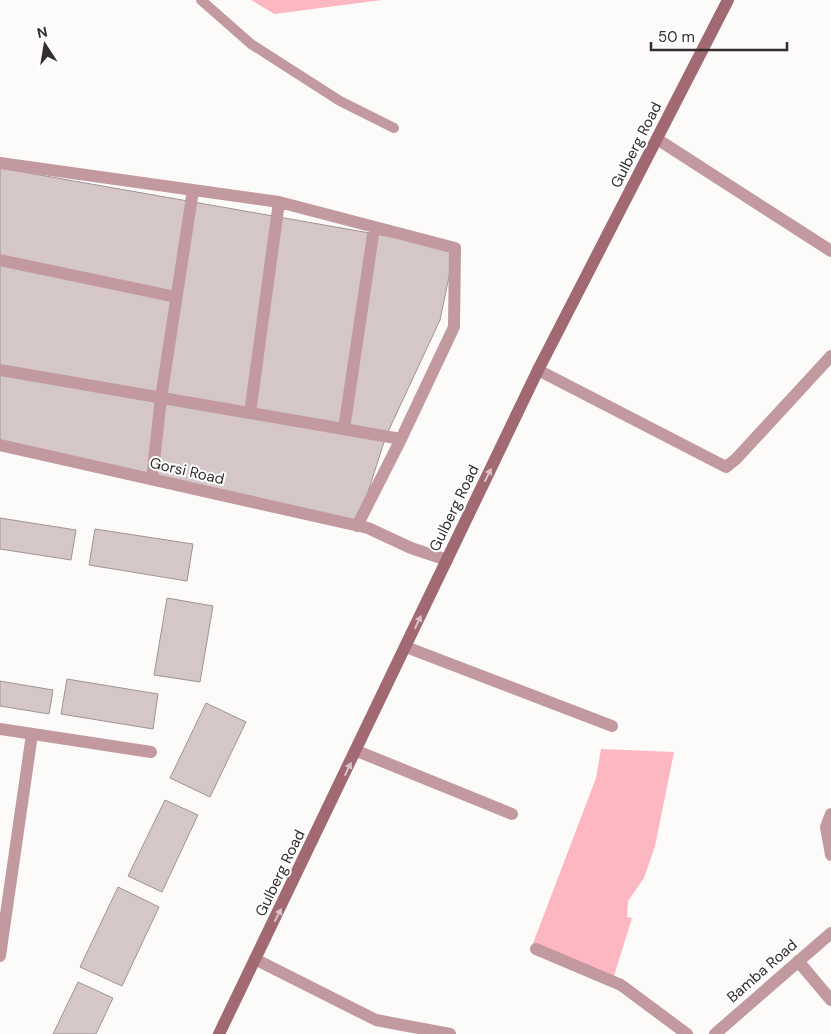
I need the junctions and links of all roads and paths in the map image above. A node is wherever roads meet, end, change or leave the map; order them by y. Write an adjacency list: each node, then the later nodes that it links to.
1 (201, 0): 3 (lane)
2 (728, 0): 4 (street, Gulberg Road)
3 (394, 128)
4 (657, 139): 9 (street); 14 (street, Gulberg Road)
5 (0, 163): 6 (street)
6 (193, 190): 7 (street); 11 (street)
7 (279, 202): 8 (street); 16 (street)
8 (374, 228): 17 (street); 18 (street)
9 (831, 251)
10 (0, 260): 11 (street)
11 (176, 297): 15 (street)
12 (831, 356): 14 (street)
13 (0, 370): 15 (street)
14 (538, 370): 22 (street, Gulberg Road, one-way to 14)
15 (161, 398): 16 (street); 20 (street)
16 (250, 413): 17 (street)
17 (344, 429): 18 (street)
18 (401, 439): 21 (street)
19 (0, 445): 20 (street, Gorsi Road)
20 (152, 479): 21 (street, Gorsi Road)
21 (362, 527): 22 (street, Gorsi Road)
22 (447, 560): 23 (street, Gulberg Road, one-way to 22)
23 (406, 647): 24 (street); 27 (street, Gulberg Road)
24 (612, 726)
25 (0, 730): 26 (street)
26 (32, 734): 28 (street); 34 (street)
27 (357, 751): 29 (street); 35 (street, Gulberg Road, one-way to 27)
28 (151, 752)
29 (512, 814)
30 (831, 814): 31 (street)
31 (831, 855)
32 (831, 933): 36 (street, Bamba Road)
33 (536, 949): 40 (street)
34 (0, 956)
35 (255, 959): 38 (street, Gulberg Road); 39 (street)
36 (798, 961): 37 (street); 41 (street, Bamba Road)
37 (831, 1000)
38 (219, 1034)
39 (450, 1034)
40 (687, 1034)
41 (715, 1034)

